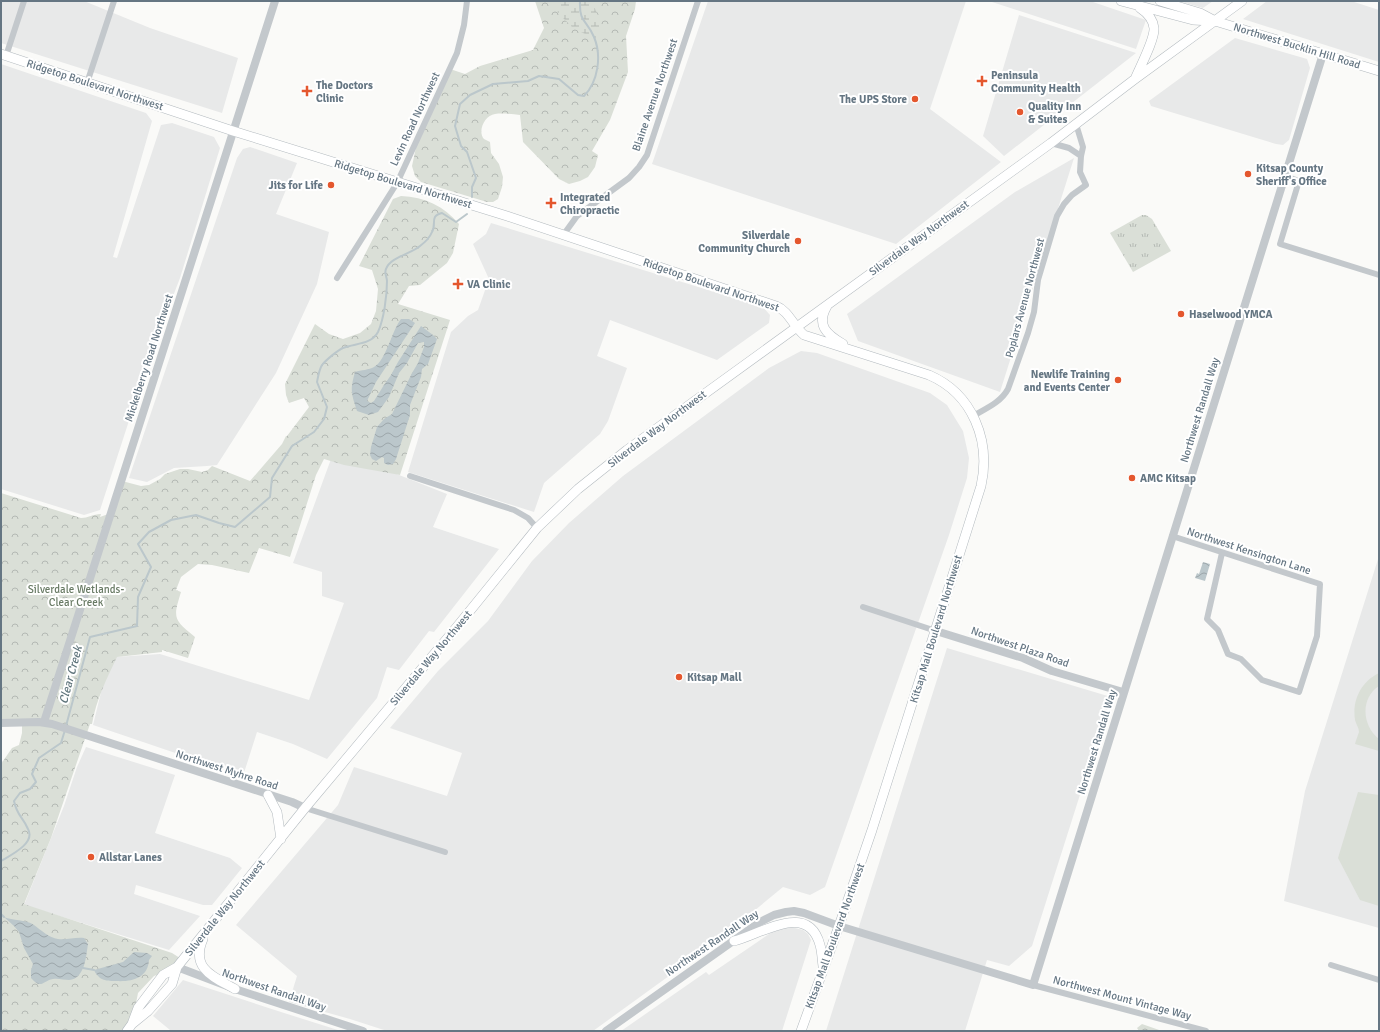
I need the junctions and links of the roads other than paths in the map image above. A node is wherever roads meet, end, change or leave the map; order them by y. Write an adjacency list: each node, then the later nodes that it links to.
1 (24, 1): 12 (street)
2 (114, 1): 15 (street)
3 (275, 1): 17 (street, Mickelberry Road Northwest)
4 (467, 1): 21 (street, Levin Road Northwest)
5 (698, 1): 22 (street, Blaine Avenue Northwest)
6 (1121, 1): 9 (main road, Northwest Bucklin Hill Road)
7 (1160, 1): 10 (main road, Northwest Bucklin Hill Road)
8 (1242, 1): 10 (main road, Silverdale Way Northwest)
9 (1135, 5): 10 (main road, Northwest Bucklin Hill Road); 14 (main road)
10 (1215, 21): 11 (main road, Northwest Bucklin Hill Road); 14 (main road, Silverdale Way Northwest)
11 (1323, 54): 13 (main road, Northwest Bucklin Hill Road); 20 (street, Northwest Randall Way)
12 (4, 55): 15 (main road, Ridgetop Boulevard Northwest)
13 (1379, 71)
14 (1135, 79): 16 (main road, Silverdale Way Northwest)
15 (87, 83): 17 (main road, Ridgetop Boulevard Northwest)
16 (1076, 124): 18 (main road, Silverdale Way Northwest); 19 (street, Poplars Avenue Northwest)
17 (233, 131): 21 (main road, Ridgetop Boulevard Northwest); 37 (street, Mickelberry Road Northwest)
18 (1050, 143): 19 (street); 25 (main road, Silverdale Way Northwest)
19 (1080, 156): 28 (street, Poplars Avenue Northwest)
20 (1285, 176): 23 (street); 31 (street, Northwest Randall Way)
21 (397, 182): 22 (main road, Ridgetop Boulevard Northwest); 24 (street, Levin Road Northwest)
22 (564, 234): 26 (main road, Ridgetop Boulevard Northwest)
23 (1379, 275)
24 (337, 278)
25 (827, 305): 26 (main road, Silverdale Way Northwest); 27 (main road)
26 (796, 328): 27 (main road, Kitsap Mall Boulevard Northwest); 30 (main road, Silverdale Way Northwest)
27 (860, 353): 28 (main road, Kitsap Mall Boulevard Northwest)
28 (973, 416): 34 (main road, Kitsap Mall Boulevard Northwest)
29 (410, 476): 30 (street)
30 (537, 528): 39 (main road, Silverdale Way Northwest)
31 (1172, 536): 32 (street, Northwest Kensington Lane); 35 (street, Northwest Randall Way)
32 (1222, 553): 32 (street, Northwest Kensington Lane)
33 (863, 607): 34 (street, Northwest Plaza Road)
34 (936, 630): 35 (street, Northwest Plaza Road); 42 (main road, Kitsap Mall Boulevard Northwest)
35 (1124, 692): 49 (street, Northwest Randall Way)
36 (1, 722): 37 (street, Northwest Myhre Road)
37 (44, 722): 38 (street, Northwest Myhre Road)
38 (268, 795): 39 (street, Northwest Myhre Road); 40 (main road)
39 (305, 808): 40 (main road, Silverdale Way Northwest); 41 (street, Northwest Myhre Road)
40 (281, 839): 43 (main road, Silverdale Way Northwest)
41 (445, 852)
42 (839, 926): 44 (street, Northwest Randall Way); 47 (main road, Kitsap Mall Boulevard Northwest); 49 (street, Northwest Randall Way)
43 (208, 928): 46 (main road, Silverdale Way Northwest); 50 (main road)
44 (734, 941): 47 (main road); 53 (street, Northwest Randall Way)
45 (1331, 965): 48 (street)
46 (177, 967): 50 (street, Northwest Randall Way); 51 (main road, Silverdale Way Northwest)
47 (823, 969): 54 (main road, Kitsap Mall Boulevard Northwest)
48 (1379, 980)
49 (1033, 985): 55 (street, Northwest Mount Vintage Way)
50 (235, 989): 52 (street, Northwest Randall Way)
51 (129, 1028)
52 (363, 1031)
53 (606, 1031)
54 (801, 1031)
55 (1206, 1031)

